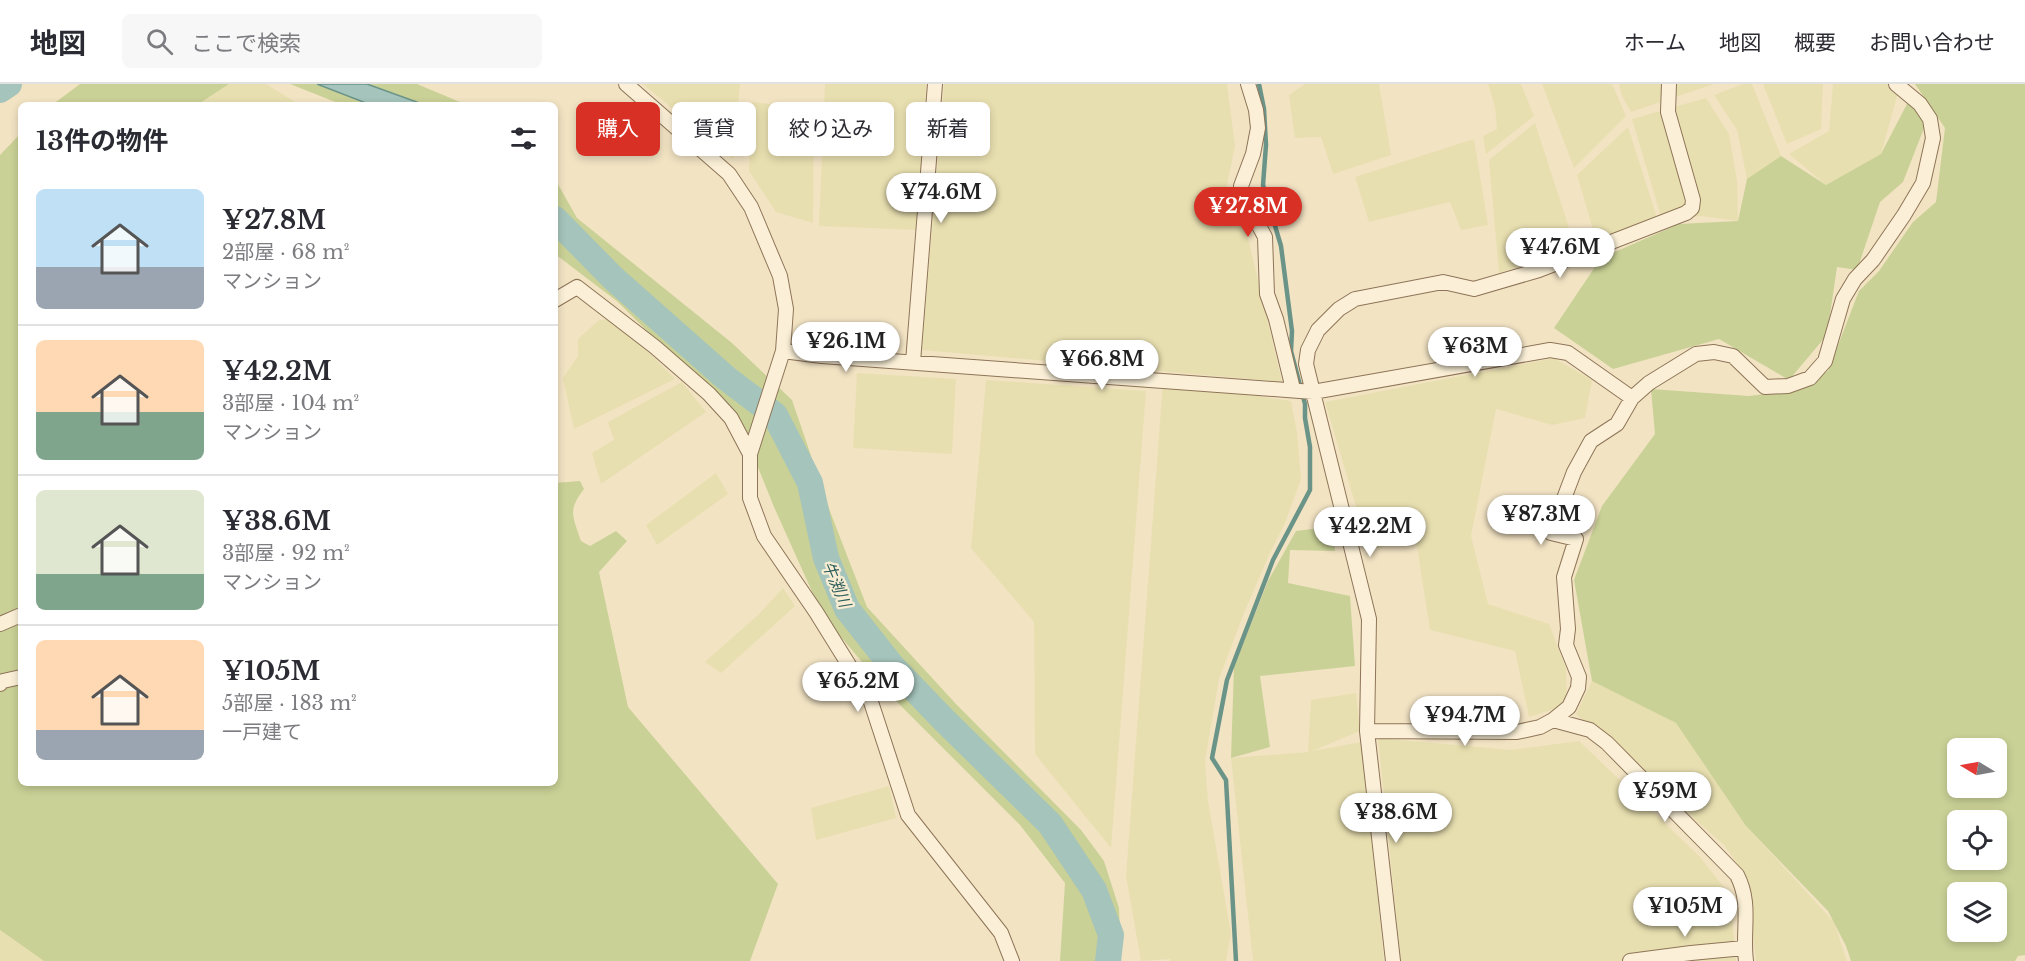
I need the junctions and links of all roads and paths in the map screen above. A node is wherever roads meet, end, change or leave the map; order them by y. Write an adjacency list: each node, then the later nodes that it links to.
1 (626, 84): 7 (street)
2 (935, 84): 8 (street)
3 (1248, 84): 9 (street)
4 (1669, 84): 10 (street)
5 (1896, 84): 11 (street)
6 (558, 298): 12 (street)
7 (783, 351): 8 (street); 12 (street)
8 (913, 362): 9 (street)
9 (1293, 389): 10 (street)
10 (1312, 392): 11 (street); 18 (street)
11 (1632, 398): 17 (street)
12 (750, 454): 20 (street)
13 (18, 616): 14 (street)
14 (0, 624)
15 (18, 678): 16 (street)
16 (0, 684)
17 (1553, 720): 18 (street); 19 (street)
18 (1367, 731): 21 (street)
19 (1745, 955): 22 (street)
20 (1012, 961)
21 (1393, 961)
22 (1630, 961)

